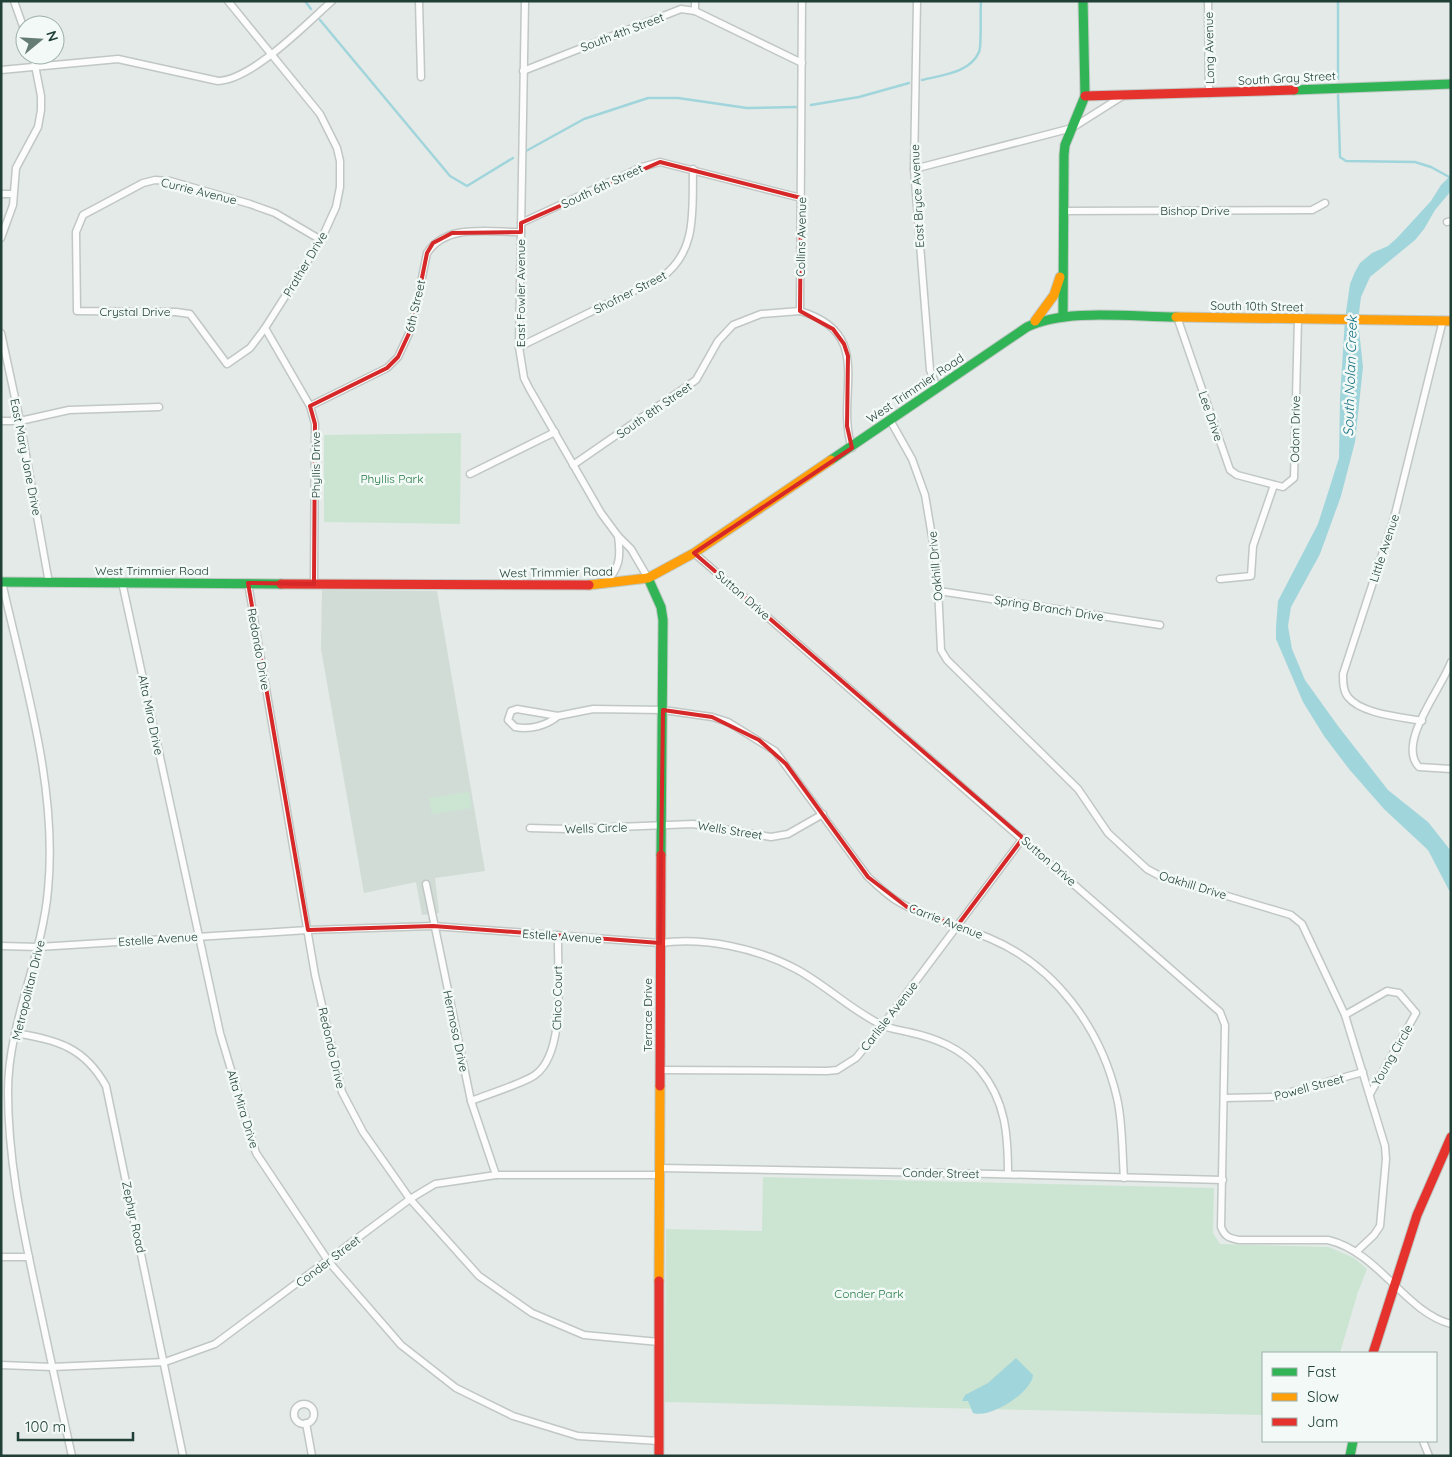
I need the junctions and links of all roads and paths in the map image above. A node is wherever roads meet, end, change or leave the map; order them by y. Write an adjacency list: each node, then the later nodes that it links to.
1 (14, 1): 12 (street)
2 (228, 1): 13 (street, Prather Drive)
3 (332, 1): 13 (street)
4 (419, 1): 18 (street)
5 (525, 1): 17 (street, East Fowler Avenue)
6 (695, 1): 11 (street)
7 (802, 1): 14 (street, Collins Avenue)
8 (917, 1): 25 (street, East Bryce Avenue)
9 (1083, 1): 22 (street)
10 (1208, 1): 20 (street, Long Avenue)
11 (695, 12): 14 (street, South 4th Street); 17 (street, South 4th Street)
12 (19, 15)
13 (271, 54): 15 (street); 34 (street, Prather Drive)
14 (802, 63): 28 (street, Collins Avenue)
15 (36, 66): 16 (street); 27 (street)
16 (1, 70)
17 (523, 71): 31 (street, East Fowler Avenue)
18 (421, 77)
19 (1451, 84): 20 (street, South Gray Street)
20 (1209, 94): 21 (street, South Gray Street)
21 (1124, 95): 22 (street, South Gray Street); 23 (street)
22 (1085, 96): 23 (street)
23 (1072, 128): 25 (street); 30 (street)
24 (693, 168): 28 (street, South 6th Street); 31 (street, South 6th Street); 45 (street, Shofner Street)
25 (914, 169): 47 (street, East Bryce Avenue)
26 (1, 194): 27 (street)
27 (13, 194): 33 (street)
28 (801, 198): 37 (street, Collins Avenue)
29 (1325, 203): 30 (street, Bishop Drive)
30 (1063, 212): 35 (street)
31 (521, 223): 32 (street, East Fowler Avenue)
32 (520, 232): 45 (street, East Fowler Avenue); 48 (street, 6th Street)
33 (1, 238)
34 (321, 240): 36 (street, Currie Avenue); 43 (street, Prather Drive)
35 (1063, 264): 38 (street); 42 (street)
36 (77, 311): 46 (street, Crystal Drive)
37 (800, 311): 54 (street); 55 (street, South 8th Street)
38 (1063, 316): 39 (street, South 10th Street); 42 (street, West Trimmier Road)
39 (1177, 317): 40 (street, South 10th Street); 57 (street, Lee Drive)
40 (1298, 319): 41 (street, South 10th Street); 57 (street, Odom Drive)
41 (1447, 321): 73 (street, Little Avenue)
42 (1034, 323): 47 (street, West Trimmier Road)
43 (265, 328): 46 (street, Prather Drive); 48 (street, Phyllis Drive)
44 (1, 333): 52 (street, East Mary Jane Drive)
45 (519, 347): 53 (street, East Fowler Avenue)
46 (226, 364)
47 (937, 388): 51 (street, West Trimmier Road)
48 (310, 406): 66 (street, Phyllis Drive)
49 (159, 407): 52 (street)
50 (1, 420): 52 (street)
51 (890, 420): 54 (street, West Trimmier Road); 68 (street, Oakhill Drive)
52 (20, 421): 63 (street, East Mary Jane Drive)
53 (555, 432): 55 (street, East Fowler Avenue); 56 (street)
54 (852, 448): 59 (street, West Trimmier Road)
55 (574, 465): 58 (street, East Fowler Avenue)
56 (470, 474)
57 (1274, 485): 61 (street)
58 (618, 536): 60 (street, East Fowler Avenue); 67 (street)
59 (694, 553): 60 (street, West Trimmier Road); 78 (street, Sutton Drive)
60 (648, 578): 67 (street, West Trimmier Road); 71 (street, Terrace Drive)
61 (1220, 579)
62 (2, 582): 63 (street, West Trimmier Road); 87 (street, Metropolitan Drive)
63 (49, 582): 64 (street, West Trimmier Road)
64 (122, 582): 65 (street, West Trimmier Road); 84 (street, Alta Mira Drive)
65 (248, 583): 66 (street, West Trimmier Road); 82 (street, Redondo Drive)
66 (314, 584): 67 (street, West Trimmier Road)
67 (602, 585)
68 (939, 592): 69 (street, Spring Branch Drive); 88 (street, Oakhill Drive)
69 (1160, 625)
70 (1451, 662): 73 (street)
71 (663, 710): 72 (street, Carrie Avenue); 75 (street, Carrie Avenue); 76 (street, Terrace Drive)
72 (558, 716): 72 (street)
73 (1422, 721): 74 (street)
74 (1451, 770)
75 (823, 814): 76 (street, Wells Street); 81 (street, Carrie Avenue)
76 (662, 824): 77 (street, Wells Circle); 85 (street, Terrace Drive)
77 (530, 828)
78 (1023, 838): 81 (street, Carlisle Avenue); 94 (street, Sutton Drive)
79 (426, 884): 80 (street, Hermosa Drive)
80 (433, 926): 82 (street, Estelle Avenue); 83 (street, Estelle Avenue); 95 (street, Hermosa Drive)
81 (957, 926): 89 (street, Carlisle Avenue); 100 (street, Carrie Avenue)
82 (308, 930): 84 (street, Estelle Avenue); 102 (street, Redondo Drive)
83 (558, 935): 85 (street, Estelle Avenue); 95 (street, Chico Court)
84 (198, 937): 87 (street, Estelle Avenue); 106 (street, Alta Mira Drive)
85 (660, 943): 89 (street, Estelle Avenue); 91 (street, Terrace Drive)
86 (1, 946): 87 (street, Estelle Avenue)
87 (39, 947): 90 (street, Metropolitan Drive)
88 (1345, 1016): 92 (street, Oakhill Drive); 93 (street, Young Circle)
89 (883, 1025): 91 (street, Carlisle Avenue); 98 (street, Estelle Avenue)
90 (16, 1033): 105 (street, Metropolitan Drive); 111 (street, Zephyr Road)
91 (660, 1070): 97 (street, Terrace Drive)
92 (1363, 1072): 93 (street, Oakhill Drive); 94 (street, Powell Street)
93 (1370, 1094): 103 (street, Oakhill Drive)
94 (1224, 1098): 101 (street, Sutton Drive)
95 (471, 1101): 99 (street, Hermosa Drive)
96 (1451, 1137): 107 (street)
97 (660, 1172): 98 (street, Conder Street); 99 (street, Conder Street); 109 (street, Terrace Drive)
98 (1008, 1174): 100 (street, Conder Street)
99 (496, 1175): 102 (street, Conder Street)
100 (1124, 1178): 101 (street, Conder Street)
101 (1222, 1180): 103 (street, Sutton Drive)
102 (410, 1199): 106 (street, Conder Street); 109 (street, Redondo Drive)
103 (1356, 1252): 107 (street)
104 (1, 1257): 105 (street)
105 (29, 1257): 113 (street, Metropolitan Drive)
106 (329, 1262): 111 (street, Conder Street); 115 (street, Alta Mira Drive)
107 (1394, 1283): 108 (street); 110 (street)
108 (1451, 1324)
109 (659, 1342): 115 (street, Terrace Drive)
110 (1373, 1352)
111 (165, 1362): 113 (street, Conder Street); 119 (street, Zephyr Road)
112 (1, 1365): 113 (street, Conder Street)
113 (52, 1366): 118 (street, Metropolitan Drive)
114 (306, 1423): 120 (street)
115 (659, 1441): 121 (street, Terrace Drive)
116 (1353, 1442): 122 (street)
117 (1423, 1442): 123 (street)
118 (72, 1456)
119 (183, 1456)
120 (312, 1456)
121 (659, 1456)
122 (1350, 1456)
123 (1429, 1456)

